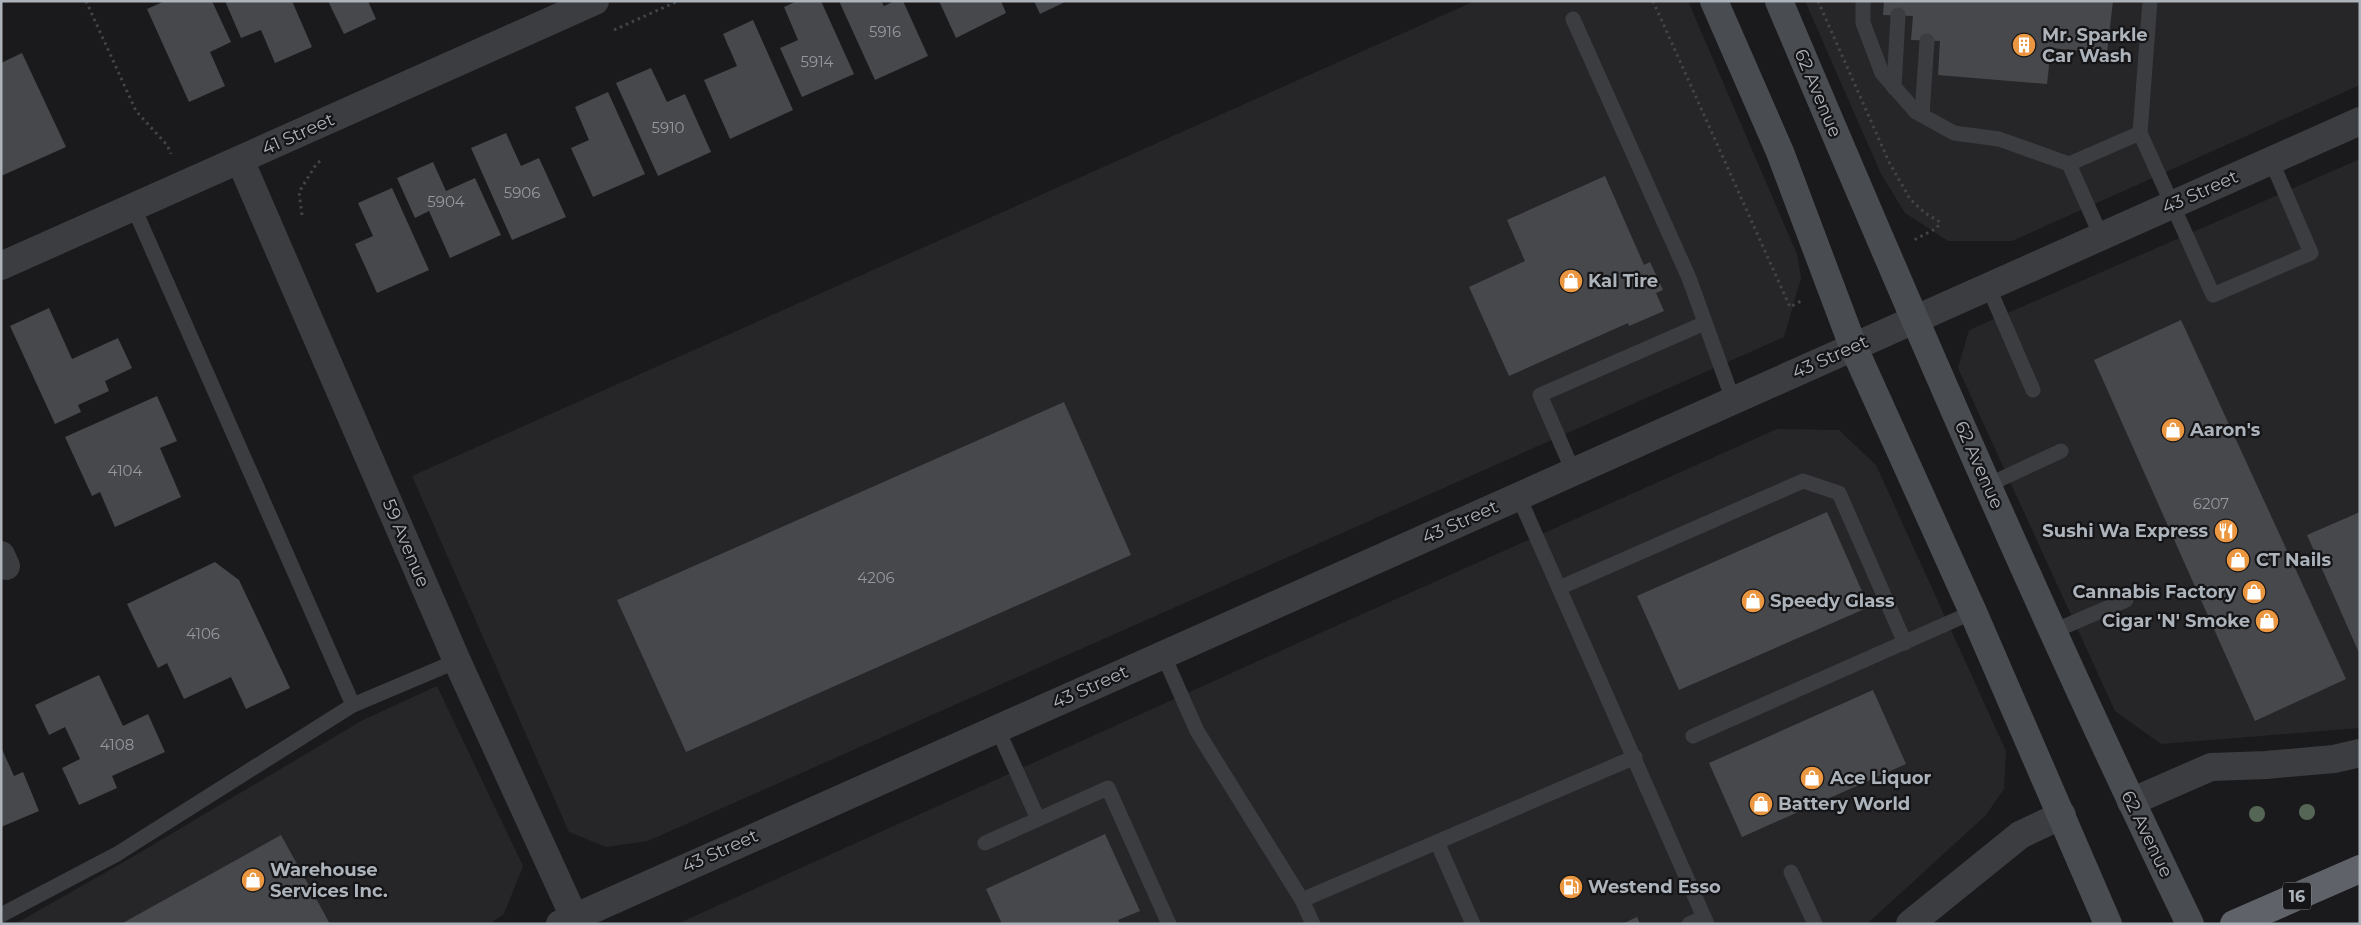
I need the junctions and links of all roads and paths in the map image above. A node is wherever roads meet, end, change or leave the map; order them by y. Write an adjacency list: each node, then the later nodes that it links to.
1 (86, 1): 22 (path)
2 (595, 1): 19 (street, 41 Street)
3 (678, 1): 12 (path)
4 (1654, 1): 30 (path)
5 (1714, 1): 33 (main road)
6 (1779, 1): 31 (main road, 62 Avenue)
7 (1818, 1): 26 (path)
8 (1863, 1): 14 (lane)
9 (2150, 1): 17 (lane)
10 (1898, 15): 14 (lane)
11 (1573, 19): 32 (lane)
12 (607, 32)
13 (1926, 41): 15 (lane)
14 (1894, 88): 15 (lane)
15 (1922, 115): 21 (lane)
16 (2359, 122): 20 (street, 43 Street)
17 (2140, 133): 21 (lane); 23 (lane)
18 (326, 159): 25 (path)
19 (240, 160): 22 (street, 41 Street); 46 (street, 59 Avenue)
20 (2271, 160): 23 (street, 43 Street); 23 (lane)
21 (2069, 164): 27 (lane)
22 (185, 185): 24 (street, 41 Street)
23 (2172, 204): 27 (street, 43 Street)
24 (133, 206): 28 (street, 41 Street); 47 (lane)
25 (304, 222)
26 (1937, 228)
27 (2101, 236): 29 (street, 43 Street)
28 (1, 266)
29 (1988, 286): 31 (street, 43 Street); 34 (lane)
30 (1790, 306)
31 (1914, 319): 33 (street, 43 Street); 38 (main road, 62 Avenue)
32 (1705, 323): 35 (lane); 37 (lane)
33 (1853, 346): 35 (street, 43 Street); 42 (main road)
34 (2033, 390)
35 (1733, 400): 37 (street, 43 Street)
36 (2061, 451): 38 (lane)
37 (1573, 471): 39 (street, 43 Street)
38 (1988, 484): 43 (main road, 62 Avenue)
39 (1518, 495): 40 (lane); 45 (street, 43 Street)
40 (1559, 588): 44 (lane); 51 (lane)
41 (2126, 600): 43 (lane)
42 (1972, 612): 44 (lane); 53 (main road)
43 (2054, 632): 52 (main road, 62 Avenue)
44 (1905, 642): 49 (lane)
45 (1164, 654): 48 (street, 43 Street); 59 (lane)
46 (457, 661): 47 (lane); 62 (street, 59 Avenue)
47 (353, 706): 60 (lane)
48 (997, 728): 54 (lane); 62 (street, 43 Street)
49 (1693, 736)
50 (2360, 754): 52 (street)
51 (1635, 757): 55 (lane); 61 (lane)
52 (2131, 802): 70 (main road, 62 Avenue)
53 (2062, 815): 68 (street); 69 (main road)
54 (1038, 819): 56 (lane); 63 (lane)
55 (1436, 842): 59 (lane); 65 (lane)
56 (985, 843)
57 (2360, 869): 71 (highway, 16)
58 (1791, 872): 67 (lane)
59 (1302, 900): 64 (lane)
60 (1, 915)
61 (1705, 920): 66 (lane)
62 (570, 921)
63 (1169, 924)
64 (1313, 924)
65 (1473, 924)
66 (1689, 924)
67 (1815, 924)
68 (1910, 924)
69 (2108, 924)
70 (2190, 924)
71 (2234, 924)

